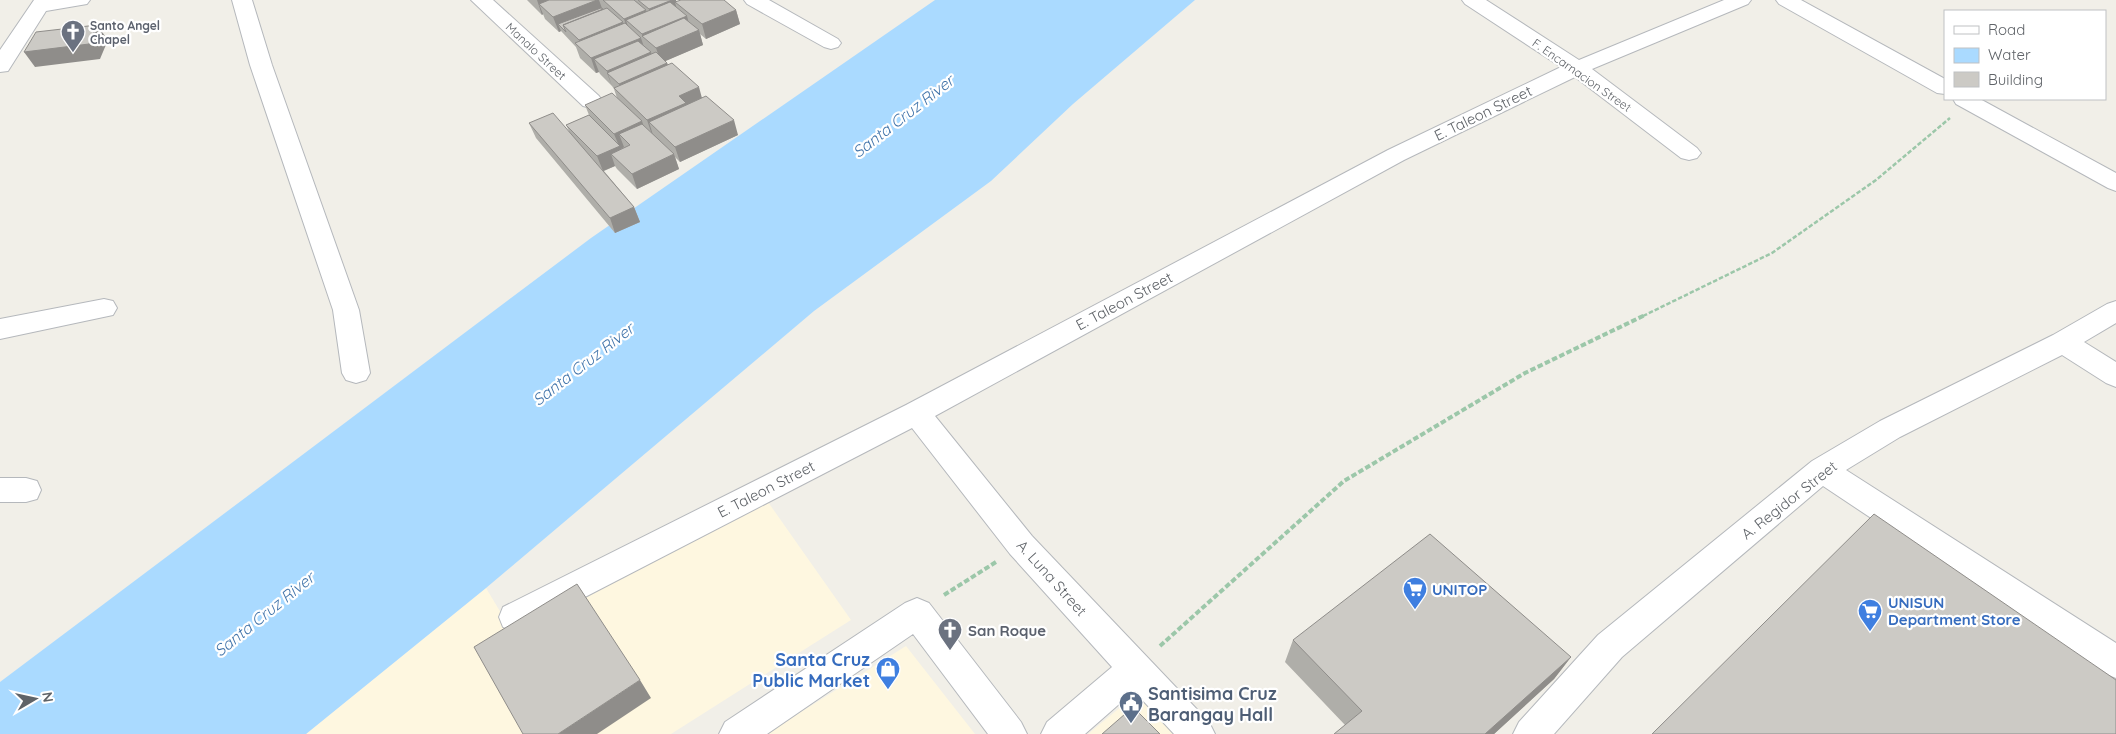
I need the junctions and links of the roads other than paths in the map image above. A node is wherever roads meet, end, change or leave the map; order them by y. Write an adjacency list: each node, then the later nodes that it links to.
1 (80, 0): 8 (street)
2 (242, 0): 21 (street)
3 (482, 0): 14 (street, Manalo Street)
4 (754, 0): 9 (street)
5 (1472, 0): 11 (street, F. Encarnacion Street)
6 (1741, 0): 11 (street, E. Taleon Street)
7 (1786, 0): 12 (street)
8 (43, 3): 10 (street)
9 (831, 43)
10 (0, 66)
11 (1577, 68): 15 (street, F. Encarnacion Street); 23 (street, E. Taleon Street)
12 (1944, 87)
13 (1967, 100): 16 (street)
14 (591, 101)
15 (1689, 153)
16 (2116, 183)
17 (104, 308): 19 (street)
18 (2116, 310): 20 (street, A. Regidor Street)
19 (0, 329)
20 (2063, 342): 22 (street); 24 (street, A. Regidor Street)
21 (356, 373)
22 (2116, 376)
23 (916, 412): 25 (street, E. Taleon Street); 27 (street, A. Luna Street)
24 (1822, 470): 26 (street); 32 (street, A. Regidor Street)
25 (515, 616)
26 (2116, 662)
27 (1135, 669): 30 (street); 31 (street, A. Luna Street)
28 (736, 734): 29 (street)
29 (1009, 734)
30 (1059, 734)
31 (1198, 734)
32 (1531, 734)

